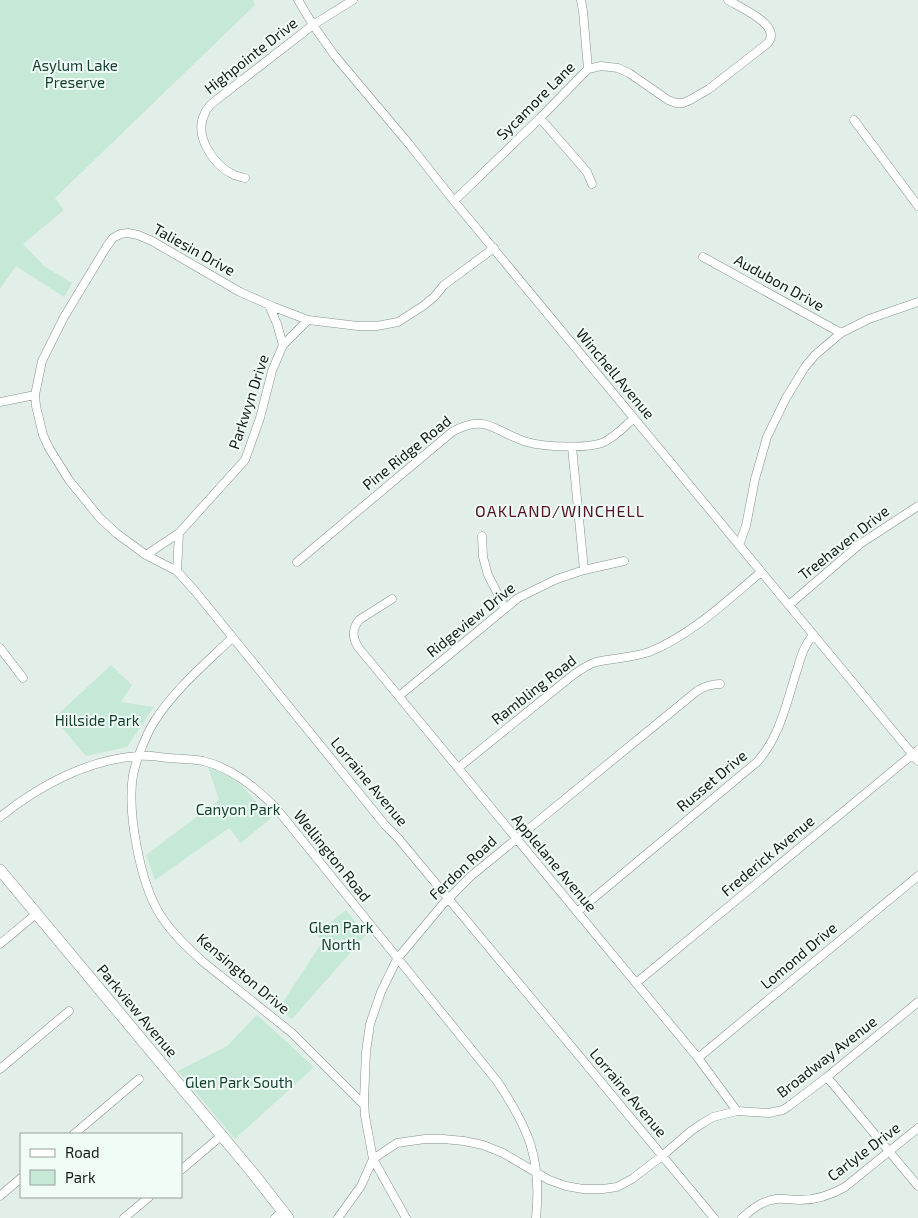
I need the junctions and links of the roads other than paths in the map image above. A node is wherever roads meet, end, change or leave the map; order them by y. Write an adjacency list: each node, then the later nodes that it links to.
1 (298, 0): 5 (street, Winchell Avenue)
2 (353, 0): 5 (street)
3 (581, 0): 6 (street)
4 (728, 0): 6 (street, Sycamore Lane)
5 (313, 24): 9 (street, Highpointe Drive); 11 (street, Winchell Avenue)
6 (588, 69): 7 (street, Sycamore Lane)
7 (540, 118): 10 (street); 11 (street, Sycamore Lane)
8 (854, 120): 12 (street)
9 (245, 178)
10 (592, 184)
11 (454, 201): 13 (street, Winchell Avenue)
12 (918, 206)
13 (494, 248): 17 (street); 23 (street, Winchell Avenue)
14 (703, 257): 18 (street, Audubon Drive)
15 (918, 302): 18 (street)
16 (269, 305): 17 (street, Taliesin Drive); 19 (street); 20 (street, Taliesin Drive)
17 (308, 320): 19 (street, Parkwyn Drive)
18 (841, 333): 28 (street)
19 (283, 345): 26 (street, Parkwyn Drive)
20 (42, 361): 21 (street, Lorraine Avenue)
21 (35, 395): 22 (street); 29 (street, Lorraine Avenue)
22 (0, 402)
23 (634, 418): 24 (street, Pine Ridge Road); 28 (street, Winchell Avenue)
24 (572, 447): 31 (street, Pine Ridge Road); 32 (street)
25 (918, 506): 36 (street, Treehaven Drive)
26 (179, 533): 29 (street, Parkwyn Drive); 33 (street)
27 (482, 536): 37 (street)
28 (739, 545): 34 (street, Winchell Avenue)
29 (146, 555): 33 (street, Lorraine Avenue)
30 (624, 561): 32 (street, Ridgeview Drive)
31 (296, 562)
32 (584, 570): 37 (street, Ridgeview Drive)
33 (177, 572): 39 (street, Lorraine Avenue)
34 (761, 572): 36 (street, Winchell Avenue); 46 (street, Rambling Road)
35 (392, 599): 43 (street, Applelane Avenue)
36 (788, 605): 38 (street, Winchell Avenue)
37 (505, 608): 43 (street, Ridgeview Drive)
38 (813, 635): 44 (street, Winchell Avenue); 52 (street, Russet Drive)
39 (232, 638): 45 (street, Kensington Drive); 51 (street, Lorraine Avenue)
40 (0, 648): 41 (street)
41 (23, 678)
42 (720, 684): 48 (street, Ferdon Road)
43 (399, 696): 46 (street, Applelane Avenue)
44 (916, 755): 56 (street, Frederick Avenue)
45 (139, 756): 47 (street, Wellington Road); 55 (street, Wellington Road); 63 (street, Kensington Drive)
46 (458, 768): 48 (street, Applelane Avenue)
47 (0, 817)
48 (516, 839): 51 (street, Ferdon Road); 52 (street, Applelane Avenue)
49 (0, 870): 53 (street, Parkview Avenue)
50 (918, 876): 59 (street, Lomond Drive)
51 (448, 899): 55 (street, Ferdon Road); 69 (street, Lorraine Avenue)
52 (577, 912): 56 (street, Applelane Avenue)
53 (36, 914): 54 (street); 67 (street, Parkview Avenue)
54 (0, 944)
55 (397, 958): 63 (street, Ferdon Road); 72 (street, Wellington Road)
56 (636, 983): 59 (street, Applelane Avenue)
57 (918, 1002): 61 (street, Broadway Avenue)
58 (69, 1011): 60 (street)
59 (698, 1058): 64 (street, Applelane Avenue)
60 (0, 1069)
61 (827, 1077): 64 (street, Broadway Avenue); 68 (street)
62 (140, 1079): 66 (street)
63 (364, 1105): 70 (street, Ferdon Road)
64 (736, 1111): 69 (street, Broadway Avenue)
65 (918, 1128): 68 (street, Carlyle Drive)
66 (75, 1133)
67 (221, 1136): 71 (street); 77 (street, Parkview Avenue)
68 (890, 1152): 74 (street); 83 (street, Carlyle Drive)
69 (662, 1156): 72 (street, Broadway Avenue); 82 (street, Lorraine Avenue)
70 (373, 1159): 72 (street, Broadway Avenue); 79 (street); 80 (street)
71 (182, 1169)
72 (537, 1172): 81 (street)
73 (20, 1179): 75 (street)
74 (918, 1186)
75 (0, 1196)
76 (148, 1198): 78 (street)
77 (282, 1216)
78 (124, 1218)
79 (339, 1218)
80 (406, 1218)
81 (536, 1218)
82 (714, 1218)
83 (742, 1218)

